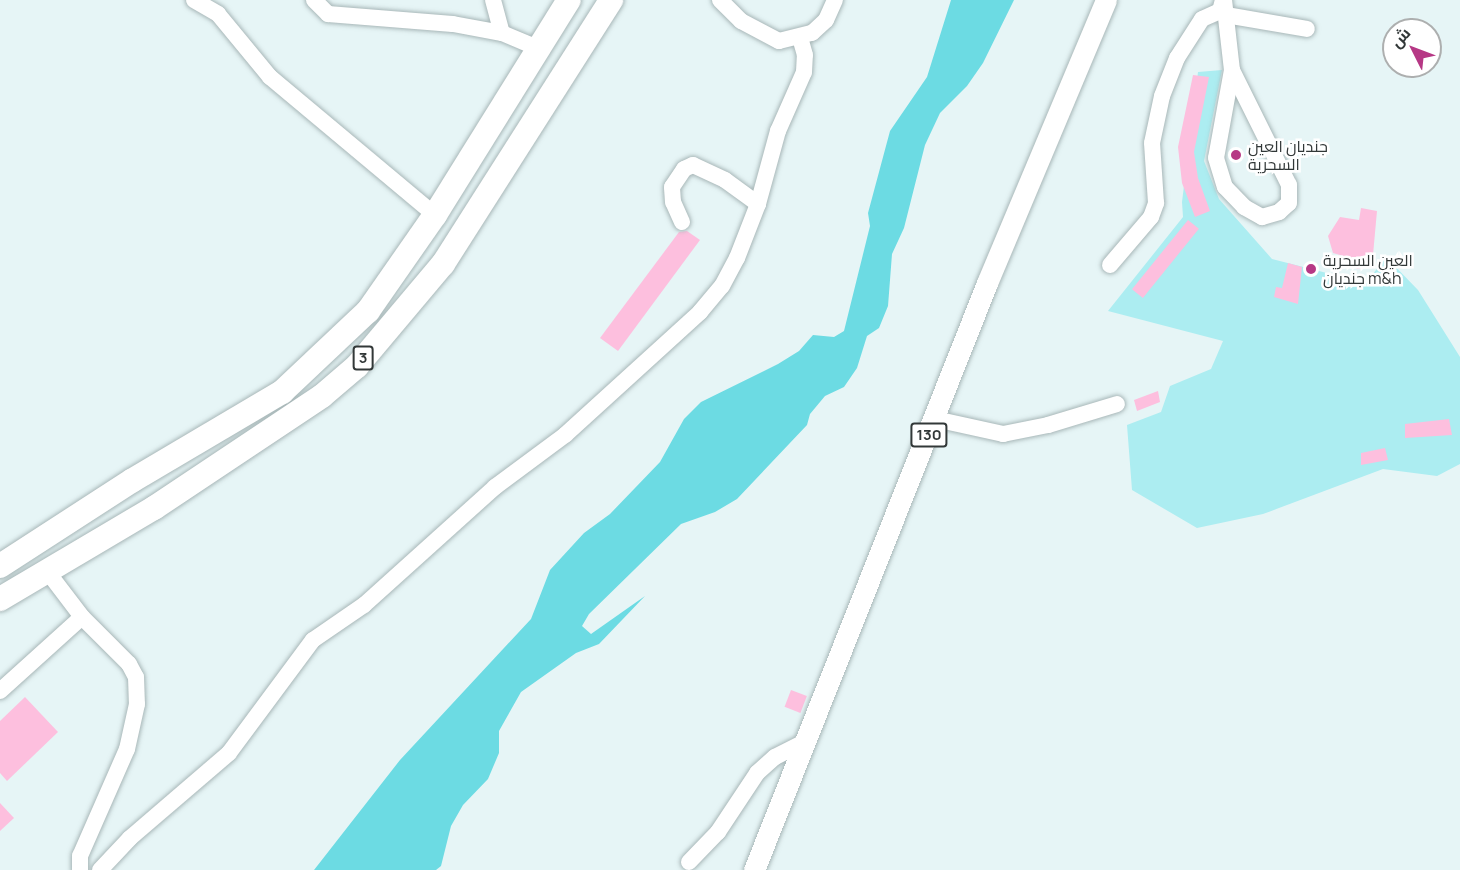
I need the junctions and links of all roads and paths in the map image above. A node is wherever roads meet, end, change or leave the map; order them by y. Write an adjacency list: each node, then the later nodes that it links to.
1 (194, 0): 16 (street)
2 (314, 0): 11 (street)
3 (493, 0): 11 (street)
4 (569, 0): 13 (highway, 3)
5 (611, 0): 22 (highway, 3)
6 (720, 0): 12 (street)
7 (835, 0): 12 (street)
8 (1106, 0): 20 (main road, 130)
9 (1224, 5): 10 (street); 14 (street); 18 (street)
10 (1307, 29)
11 (502, 33): 13 (street)
12 (800, 37): 15 (street)
13 (538, 48): 16 (highway, 3)
14 (1232, 70): 14 (street)
15 (758, 204): 17 (street); 29 (street)
16 (435, 215): 21 (highway, 3)
17 (682, 222)
18 (1110, 265)
19 (1118, 404): 20 (street)
20 (935, 419): 26 (main road, 130)
21 (0, 566)
22 (47, 571): 23 (highway, 3); 24 (street)
23 (0, 599)
24 (82, 617): 25 (street); 28 (street)
25 (0, 691)
26 (806, 741): 27 (street); 30 (main road, 130)
27 (689, 862)
28 (80, 870)
29 (100, 870)
30 (754, 870)

